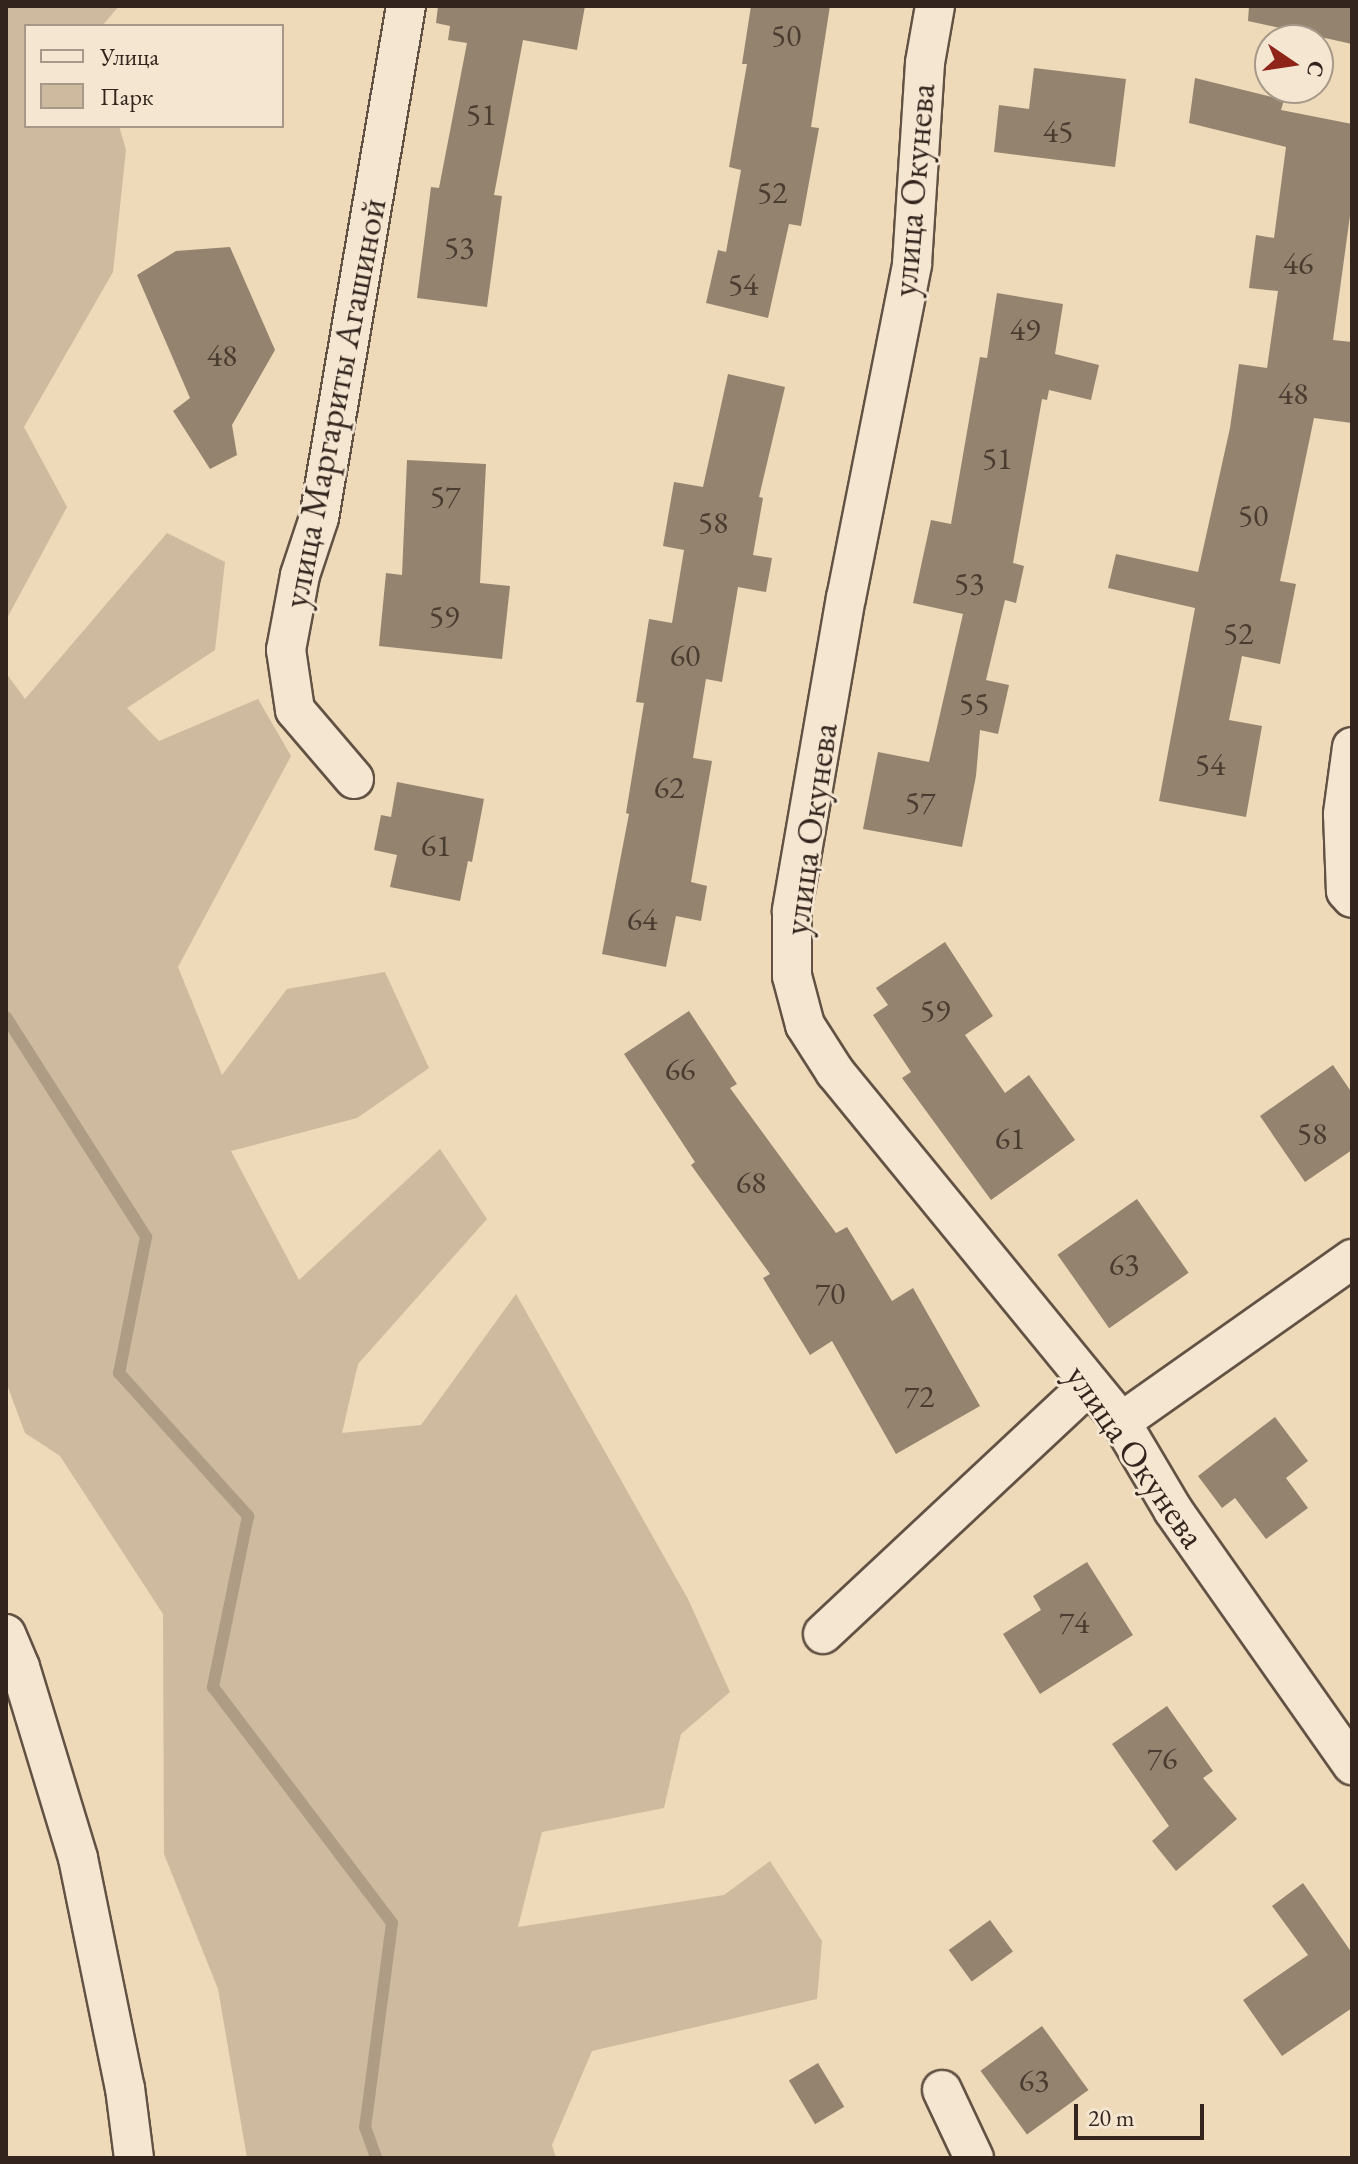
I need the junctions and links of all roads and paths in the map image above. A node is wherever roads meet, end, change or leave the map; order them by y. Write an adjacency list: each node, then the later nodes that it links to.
1 (406, 6): 4 (street, улица Маргариты Агашиной)
2 (935, 6): 7 (street, улица Окунева)
3 (1352, 747): 5 (street)
4 (354, 779)
5 (1352, 898)
6 (1352, 1259): 8 (street)
7 (1089, 1385): 8 (street, улица Окунева); 10 (street)
8 (1121, 1422): 11 (street, улица Окунева)
9 (6, 1634): 13 (street)
10 (823, 1634)
11 (1352, 1765)
12 (942, 2090): 14 (street)
13 (134, 2158)
14 (974, 2158)

